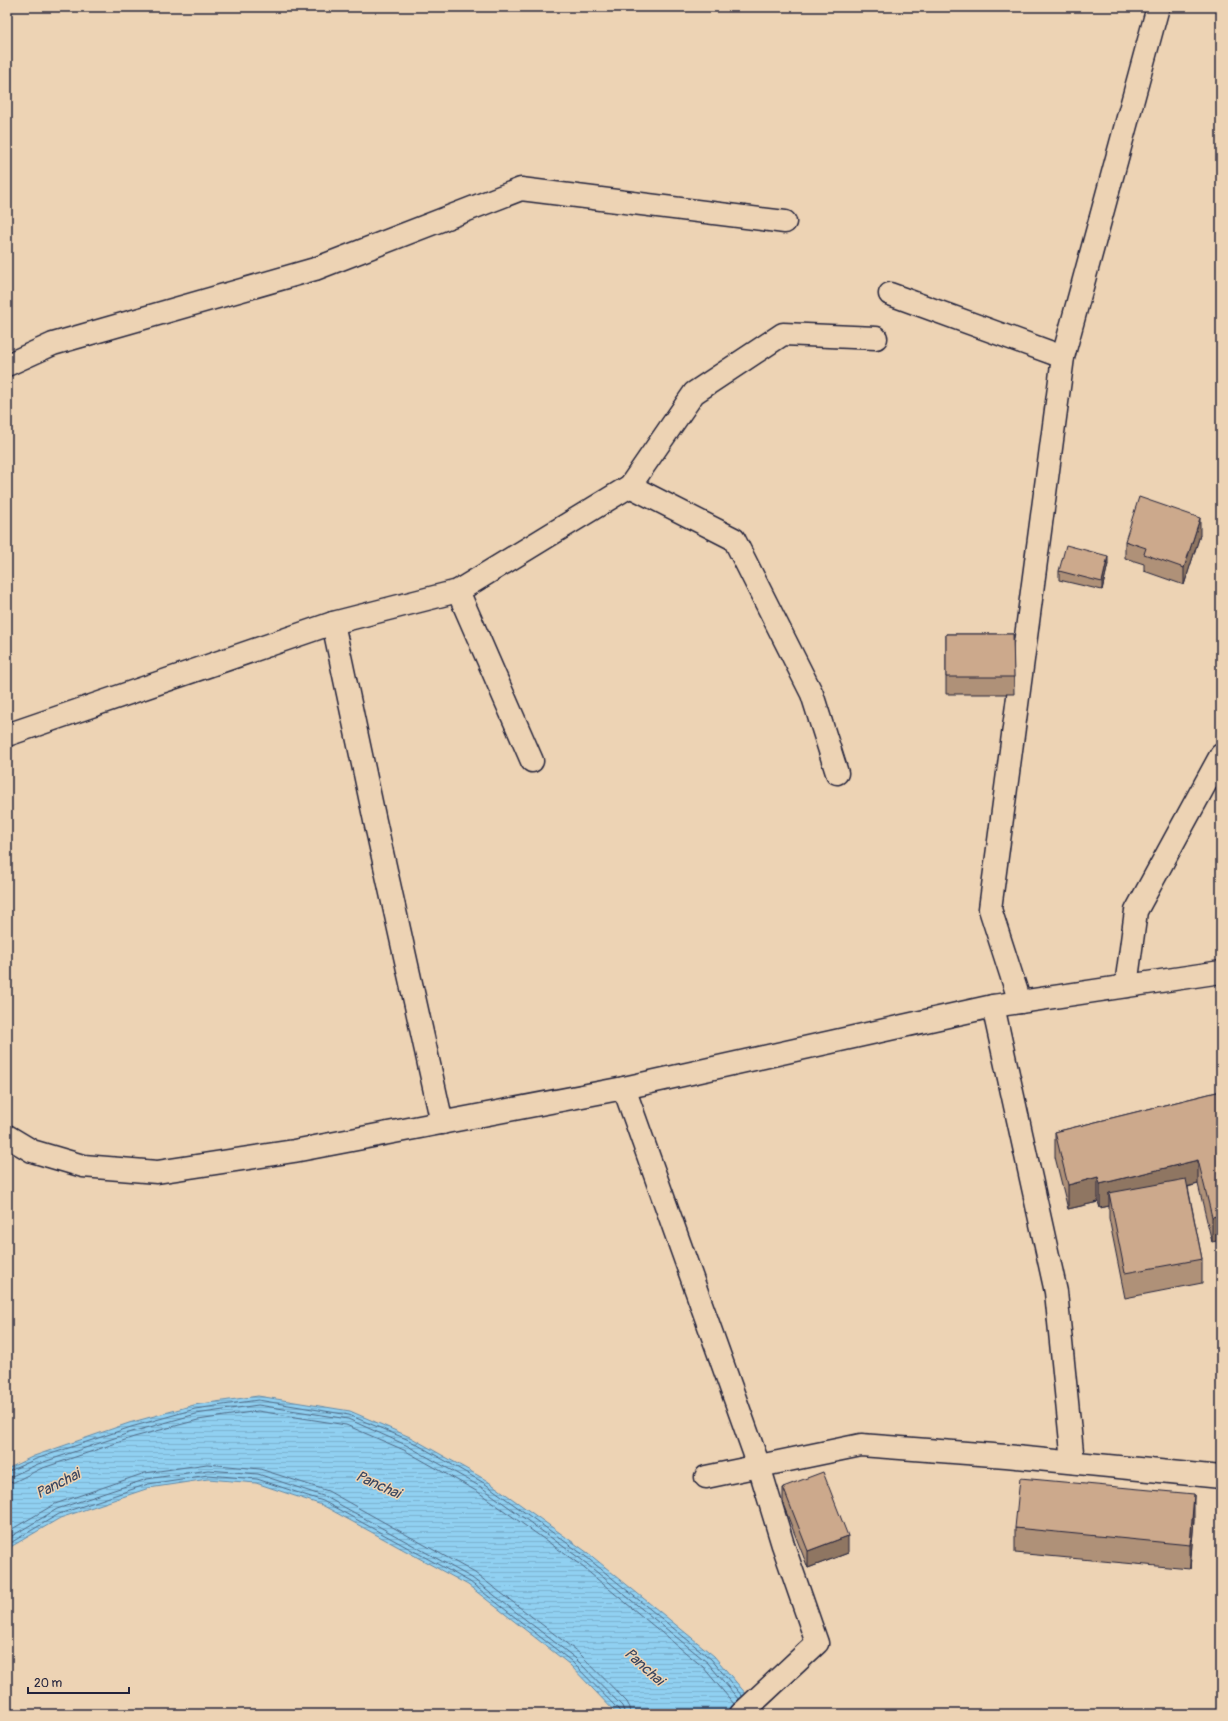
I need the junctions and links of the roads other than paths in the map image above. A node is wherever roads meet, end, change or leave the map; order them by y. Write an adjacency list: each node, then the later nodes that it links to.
1 (1158, 7): 5 (street)
2 (785, 222): 6 (street)
3 (890, 294): 5 (street)
4 (876, 338): 7 (street)
5 (1063, 357): 16 (street)
6 (7, 365)
7 (630, 486): 8 (street); 13 (street)
8 (458, 591): 9 (street); 12 (street)
9 (333, 622): 10 (street); 19 (street)
10 (7, 735)
11 (1221, 755): 15 (street)
12 (532, 761)
13 (837, 773)
14 (1221, 972): 15 (street)
15 (1126, 986): 16 (street)
16 (1020, 1002): 17 (street)
17 (993, 1006): 18 (street); 21 (street)
18 (624, 1088): 19 (street); 22 (street)
19 (442, 1123): 20 (street)
20 (7, 1136)
21 (1073, 1462): 22 (street); 24 (street)
22 (759, 1466): 23 (street); 25 (street)
23 (706, 1477)
24 (1221, 1477)
25 (741, 1714)

